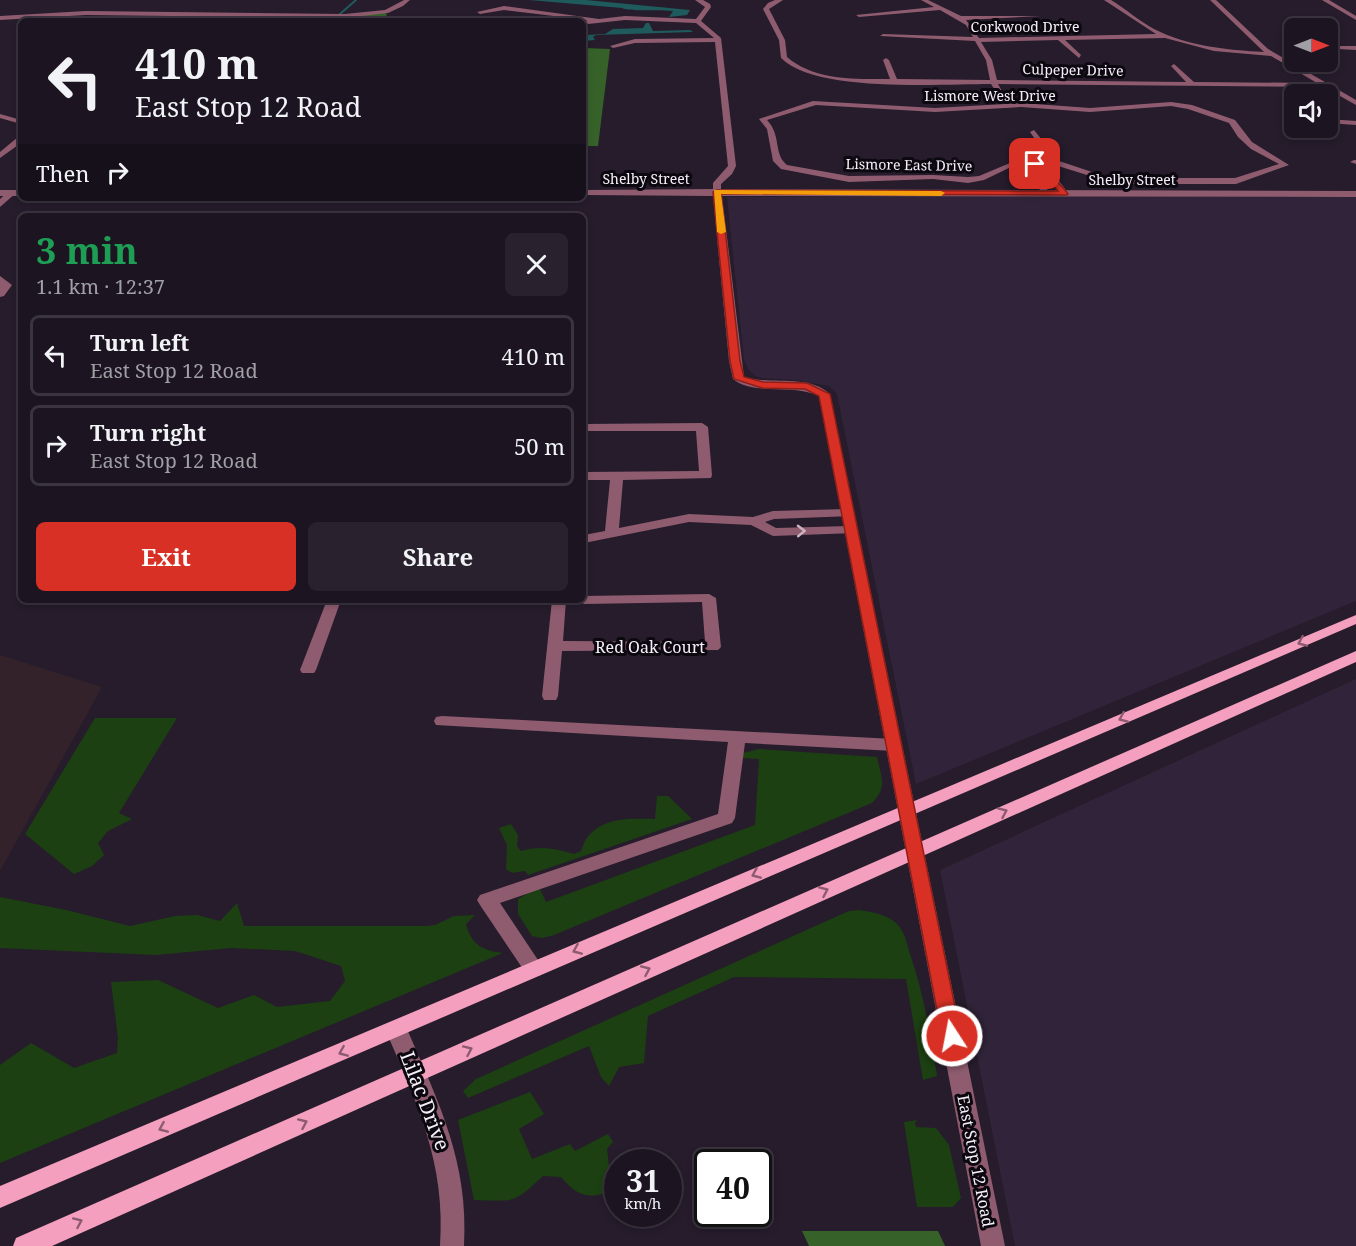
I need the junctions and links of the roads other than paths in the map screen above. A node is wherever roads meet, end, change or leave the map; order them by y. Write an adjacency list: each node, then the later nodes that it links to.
1 (407, 0): 11 (street)
2 (698, 0): 27 (street)
3 (780, 0): 41 (street, Culpeper Drive)
4 (924, 0): 10 (street)
5 (1107, 0): 30 (street)
6 (1213, 0): 37 (street)
7 (1325, 0): 22 (street)
8 (76, 5): 16 (street)
9 (203, 8): 12 (street)
10 (941, 8): 13 (street); 21 (street)
11 (385, 10): 14 (street); 18 (street)
12 (196, 14): 16 (street); 17 (street)
13 (859, 15)
14 (397, 16)
15 (1038, 16): 21 (street)
16 (66, 18)
17 (202, 18)
18 (226, 18)
19 (495, 18): 20 (street)
20 (582, 18)
21 (960, 18): 33 (street)
22 (1356, 18)
23 (0, 19): 24 (street)
24 (18, 19)
25 (586, 19): 26 (street)
26 (597, 20): 27 (street); 28 (street)
27 (698, 21): 32 (street)
28 (586, 23)
29 (883, 36): 33 (street, Corkwood Drive)
30 (1167, 36): 31 (street, Corkwood Drive); 37 (street)
31 (1060, 39): 33 (street, Corkwood Drive); 38 (street)
32 (718, 40): 34 (street); 63 (street)
33 (978, 40): 43 (street)
34 (613, 46)
35 (1340, 48): 36 (street)
36 (1356, 48)
37 (1273, 54): 47 (street)
38 (1079, 56)
39 (886, 60): 42 (street)
40 (1174, 66): 45 (street)
41 (820, 74): 42 (street, Culpeper Drive); 44 (street)
42 (894, 81): 43 (street, Culpeper Drive)
43 (994, 81): 45 (street, Culpeper Drive); 49 (street)
44 (798, 82)
45 (1191, 83): 46 (street, Culpeper Drive)
46 (1284, 84)
47 (1325, 84)
48 (1338, 92): 50 (street)
49 (1001, 97)
50 (1356, 103)
51 (0, 116): 52 (street)
52 (18, 121)
53 (1338, 122): 54 (street)
54 (1356, 123)
55 (1034, 132): 59 (street)
56 (18, 141): 57 (street)
57 (0, 156)
58 (1035, 164): 59 (street, Lismore East Drive); 60 (street, Lismore East Drive); 61 (street)
59 (1056, 164): 62 (street, Lismore East Drive)
60 (809, 172): 62 (street, Lismore West Drive)
61 (1042, 173): 67 (street); 68 (street)
62 (1255, 175)
63 (717, 192): 64 (street, Shelby Street); 67 (street, Shelby Street); 76 (street, East Stop 12 Road)
64 (586, 193)
65 (0, 194): 66 (street)
66 (16, 194): 70 (street)
67 (1044, 194): 68 (street, Shelby Street)
68 (1064, 194): 69 (street, Shelby Street)
69 (1356, 194)
70 (0, 204)
71 (0, 279): 72 (street)
72 (0, 294)
73 (586, 427): 75 (street)
74 (586, 476): 75 (street)
75 (616, 476): 79 (street)
76 (847, 513): 77 (street); 78 (street, East Stop 12 Road)
77 (754, 521): 78 (street, one-way to 78); 79 (street)
78 (850, 530): 91 (street, East Stop 12 Road)
79 (612, 534): 80 (street)
80 (586, 539)
81 (586, 600): 85 (street, Red Oak Court)
82 (333, 603): 87 (street)
83 (559, 603): 85 (street)
84 (1356, 619): 92 (main road, one-way to 92)
85 (557, 646): 88 (street)
86 (1356, 656): 93 (main road, one-way to 86)
87 (308, 670)
88 (550, 696)
89 (442, 721): 90 (street)
90 (737, 737): 91 (street); 94 (street)
91 (894, 745): 92 (street, East Stop 12 Road)
92 (906, 809): 93 (street, East Stop 12 Road); 94 (main road, one-way to 94)
93 (915, 851): 96 (main road, one-way to 93); 100 (street, East Stop 12 Road)
94 (534, 969): 95 (main road)
95 (396, 1029): 96 (street, Lilac Drive); 97 (main road, one-way to 97)
96 (415, 1074): 98 (main road, one-way to 96); 99 (street, Lilac Drive)
97 (0, 1197)
98 (25, 1246)
99 (453, 1246)
100 (993, 1246)

